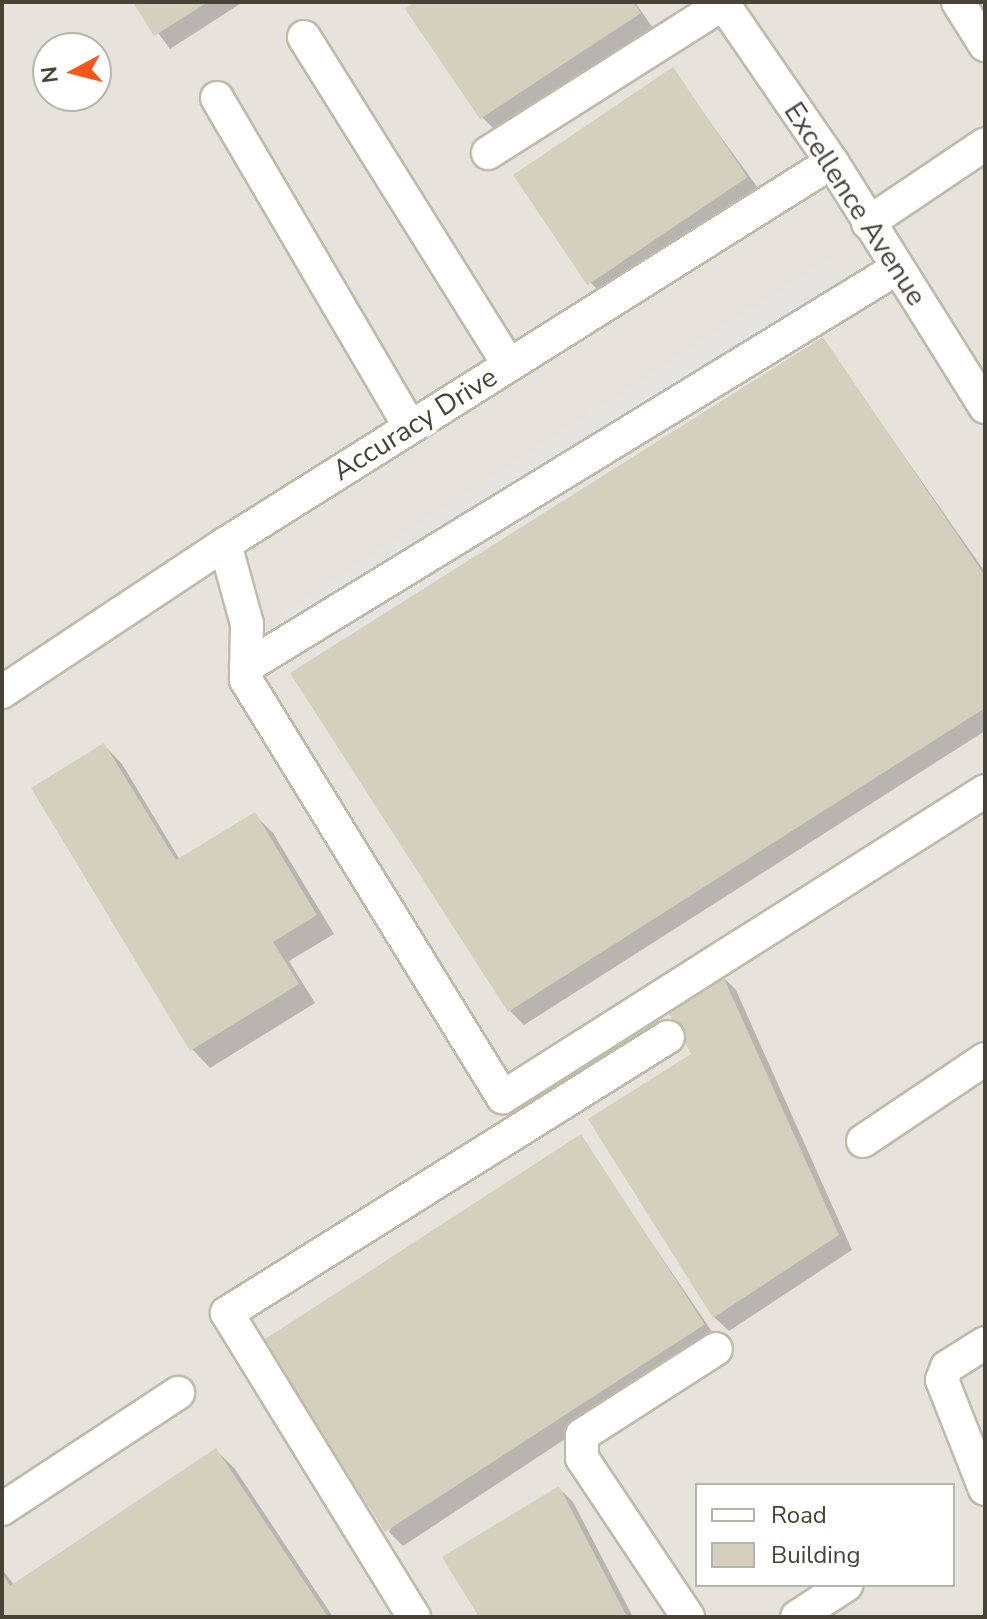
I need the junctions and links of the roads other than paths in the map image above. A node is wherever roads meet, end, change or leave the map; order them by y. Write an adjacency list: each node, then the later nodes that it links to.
1 (958, 2): 4 (street)
2 (723, 3): 7 (street); 8 (street, Excellence Avenue)
3 (304, 37): 11 (street)
4 (985, 45)
5 (217, 98): 13 (street)
6 (985, 144): 9 (street)
7 (488, 153)
8 (832, 162): 9 (street, Excellence Avenue); 11 (street, Accuracy Drive)
9 (868, 223): 10 (street, Excellence Avenue)
10 (896, 269): 12 (street, Excellence Avenue); 15 (street)
11 (509, 365): 13 (street, Accuracy Drive)
12 (985, 407)
13 (410, 427): 14 (street, Accuracy Drive)
14 (225, 544): 15 (street); 16 (street, Accuracy Drive)
15 (246, 667): 17 (street)
16 (2, 692)
17 (985, 791)
18 (668, 1037): 27 (street)
19 (985, 1059): 20 (street)
20 (863, 1141)
21 (985, 1343): 24 (street)
22 (716, 1349): 28 (street)
23 (178, 1393): 25 (street)
24 (985, 1489)
25 (2, 1509)
26 (843, 1587): 29 (street)
27 (414, 1617)
28 (688, 1617)
29 (797, 1617)

